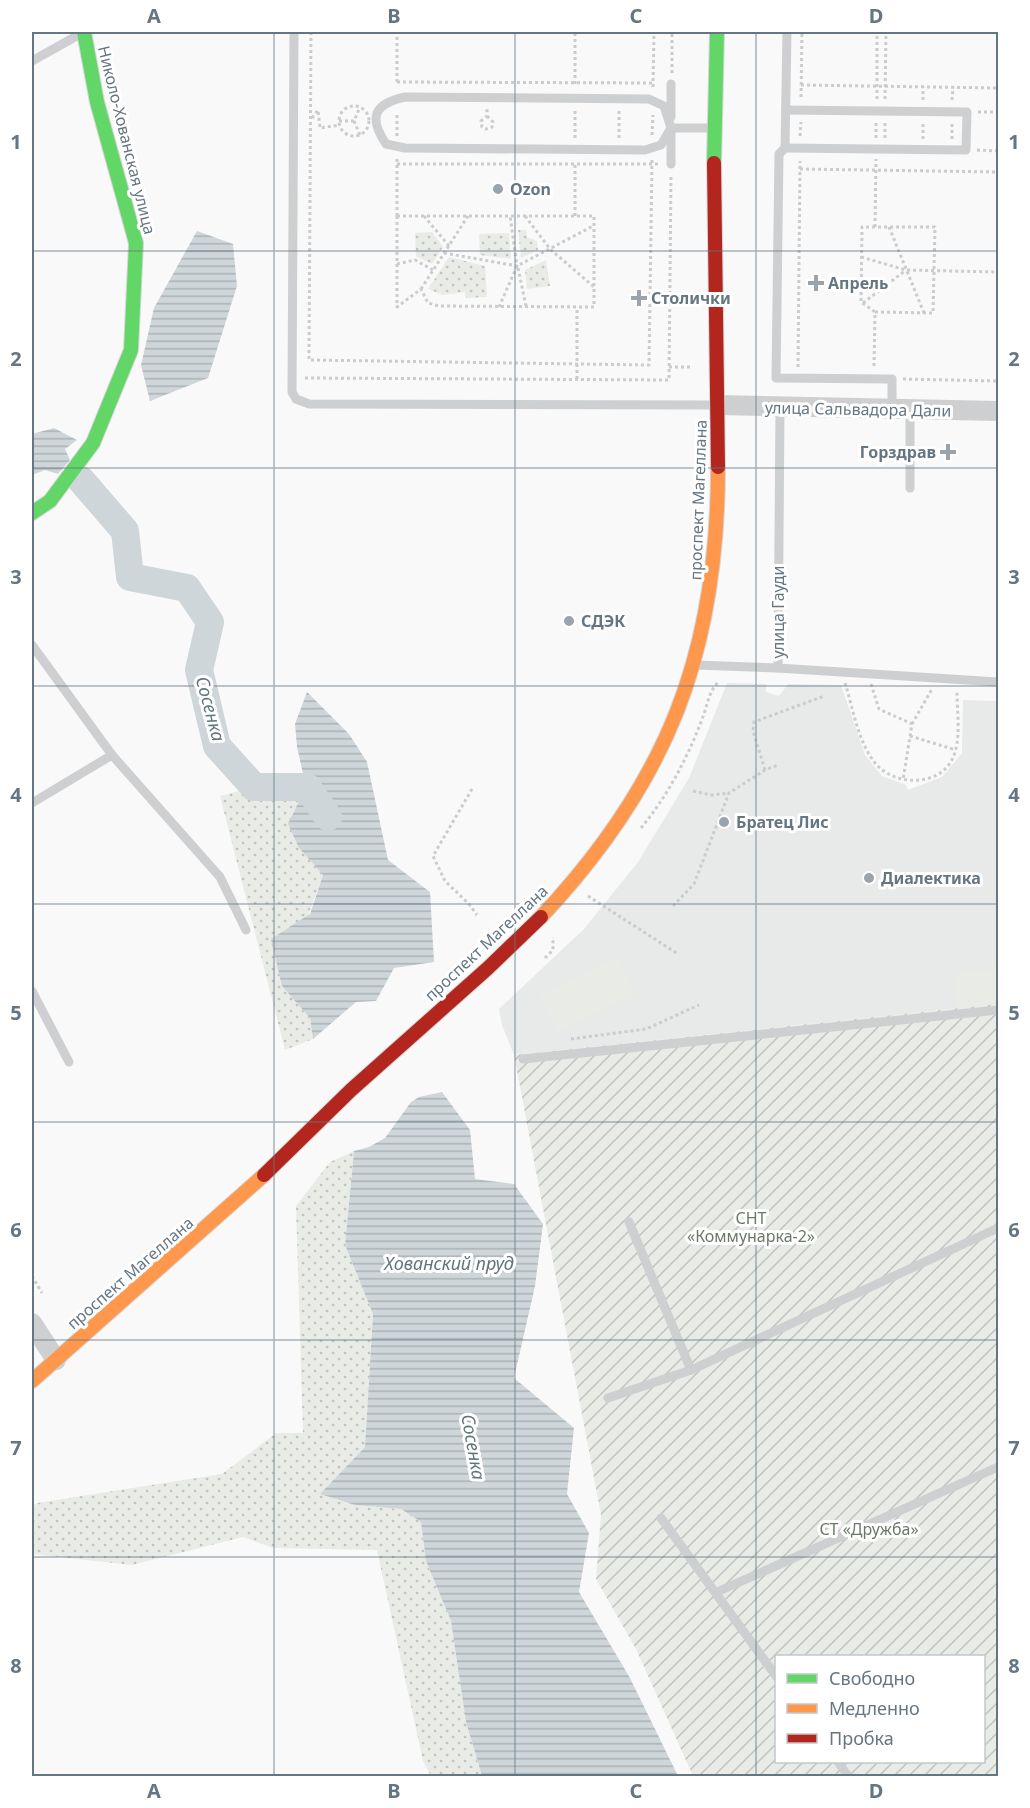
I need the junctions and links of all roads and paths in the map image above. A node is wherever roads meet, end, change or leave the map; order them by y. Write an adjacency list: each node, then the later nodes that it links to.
1 (84, 32): 14 (lane); 106 (street, Николо-Хованская улица)
2 (294, 32): 95 (lane)
3 (311, 32): 38 (path)
4 (397, 32): 15 (path)
5 (575, 32): 16 (path)
6 (654, 32): 18 (path)
7 (672, 32): 19 (path)
8 (717, 32): 42 (street, проспект Магеллана)
9 (787, 32): 30 (lane)
10 (802, 32): 20 (path)
11 (877, 32): 21 (path)
12 (882, 32): 13 (path)
13 (930, 32)
14 (32, 61)
15 (397, 82): 16 (path); 26 (path)
16 (575, 83): 17 (path); 25 (path)
17 (619, 83): 18 (path); 27 (path)
18 (653, 84): 19 (path); 28 (path)
19 (671, 84): 41 (lane)
20 (801, 86): 21 (path); 31 (path)
21 (877, 87): 22 (path); 32 (path)
22 (923, 87): 23 (path); 33 (path)
23 (953, 87): 24 (path); 34 (path)
24 (999, 88)
25 (575, 98): 26 (lane); 27 (lane); 48 (path)
26 (397, 99): 44 (path); 44 (lane)
27 (619, 99): 28 (lane); 50 (path)
28 (653, 100): 41 (lane); 45 (path)
29 (360, 106): 39 (path); 40 (path); 43 (path)
30 (786, 110): 31 (lane); 46 (lane)
31 (801, 110): 32 (lane); 47 (path)
32 (876, 111): 33 (lane); 49 (path)
33 (923, 111): 34 (lane); 51 (path)
34 (952, 112): 35 (lane); 52 (path)
35 (967, 112): 36 (path); 53 (lane)
36 (999, 112)
37 (487, 116): 37 (path)
38 (311, 120): 40 (path); 92 (path)
39 (354, 120): 40 (path); 43 (path)
40 (339, 123): 43 (path)
41 (671, 128): 42 (lane); 45 (lane); 59 (lane)
42 (712, 128): 101 (street, проспект Магеллана)
43 (360, 135)
44 (397, 146): 48 (lane); 55 (path)
45 (652, 148): 50 (lane); 58 (path)
46 (785, 148): 47 (lane); 96 (lane)
47 (800, 148): 49 (lane); 60 (path)
48 (575, 149): 50 (lane); 56 (path)
49 (876, 149): 51 (lane); 61 (path)
50 (619, 150): 57 (path)
51 (923, 150): 52 (lane); 62 (path)
52 (952, 150): 53 (lane); 63 (path)
53 (966, 150): 54 (path)
54 (999, 151)
55 (397, 164): 56 (path); 65 (path)
56 (575, 164): 57 (path); 70 (path)
57 (619, 164): 58 (path)
58 (652, 164): 59 (path); 92 (path)
59 (671, 164): 93 (path)
60 (800, 169): 61 (path); 96 (path)
61 (876, 170): 62 (path); 72 (path)
62 (922, 171): 63 (path)
63 (952, 171): 64 (path)
64 (999, 172)
65 (397, 216): 66 (path); 78 (path)
66 (424, 216): 67 (path); 74 (path)
67 (468, 216): 68 (path); 74 (path)
68 (510, 216): 69 (path); 79 (path)
69 (525, 216): 70 (path); 75 (path)
70 (575, 216): 71 (path)
71 (594, 226): 75 (path); 84 (path)
72 (875, 227): 73 (path); 77 (path)
73 (889, 227): 81 (path); 82 (path)
74 (449, 246): 76 (path)
75 (550, 249): 79 (path); 84 (path)
76 (444, 253): 79 (path); 80 (path)
77 (861, 257): 81 (path); 86 (path)
78 (397, 264): 80 (path); 85 (path)
79 (517, 266): 87 (path); 88 (path)
80 (433, 270): 85 (path)
81 (906, 270): 82 (path); 86 (path); 91 (path)
82 (934, 271): 83 (path); 91 (path)
83 (999, 272)
84 (594, 287): 89 (path)
85 (421, 290): 87 (path)
86 (863, 303): 90 (path)
87 (499, 307): 88 (path)
88 (526, 307): 89 (path)
89 (577, 307): 92 (path)
90 (875, 312): 91 (path); 97 (path)
91 (924, 313)
92 (577, 364): 99 (path)
93 (669, 367): 94 (path); 99 (path)
94 (692, 367)
95 (292, 378): 99 (path); 101 (lane)
96 (797, 378): 97 (lane)
97 (874, 379): 98 (lane)
98 (892, 379): 100 (path); 103 (lane)
99 (577, 380)
100 (999, 381)
101 (718, 405): 102 (street, улица Сальвадора Дали); 108 (street, проспект Магеллана)
102 (780, 407): 103 (street, улица Сальвадора Дали); 109 (lane, улица Гауди)
103 (901, 409): 104 (street, улица Сальвадора Дали); 105 (lane)
104 (999, 411)
105 (910, 488)
106 (32, 513)
107 (32, 645): 119 (lane)
108 (694, 665): 109 (lane); 145 (street, проспект Магеллана)
109 (778, 668): 110 (lane, улица Гауди)
110 (842, 672): 111 (lane, улица Гауди); 122 (path)
111 (867, 674): 112 (lane, улица Гауди); 116 (path)
112 (957, 679): 113 (lane, улица Гауди); 118 (path)
113 (999, 682)
114 (929, 694): 116 (path)
115 (824, 696): 121 (path)
116 (912, 724): 117 (path)
117 (910, 736): 118 (path); 122 (path)
118 (956, 750): 122 (path)
119 (112, 755): 126 (lane); 130 (lane)
120 (778, 765): 121 (path)
121 (765, 770): 125 (path)
122 (903, 780)
123 (472, 789): 129 (path)
124 (693, 790): 125 (path)
125 (729, 793): 128 (path)
126 (32, 803)
127 (588, 896): 132 (path)
128 (674, 906)
129 (477, 915)
130 (246, 930)
131 (553, 938): 133 (path)
132 (678, 954)
133 (545, 958)
134 (32, 992): 139 (lane)
135 (699, 1005): 137 (path)
136 (999, 1010): 138 (lane)
137 (571, 1038)
138 (523, 1059)
139 (69, 1062)
140 (629, 1222): 146 (lane)
141 (999, 1228): 146 (lane)
142 (32, 1276): 143 (path)
143 (42, 1293)
144 (32, 1323): 145 (street)
145 (56, 1360): 147 (street, проспект Магеллана)
146 (691, 1370): 148 (lane)
147 (32, 1381)
148 (608, 1398)
149 (999, 1467): 151 (lane)
150 (661, 1518): 151 (lane)
151 (717, 1592): 152 (lane)
152 (775, 1673)
153 (839, 1763): 154 (lane)
154 (848, 1776)

